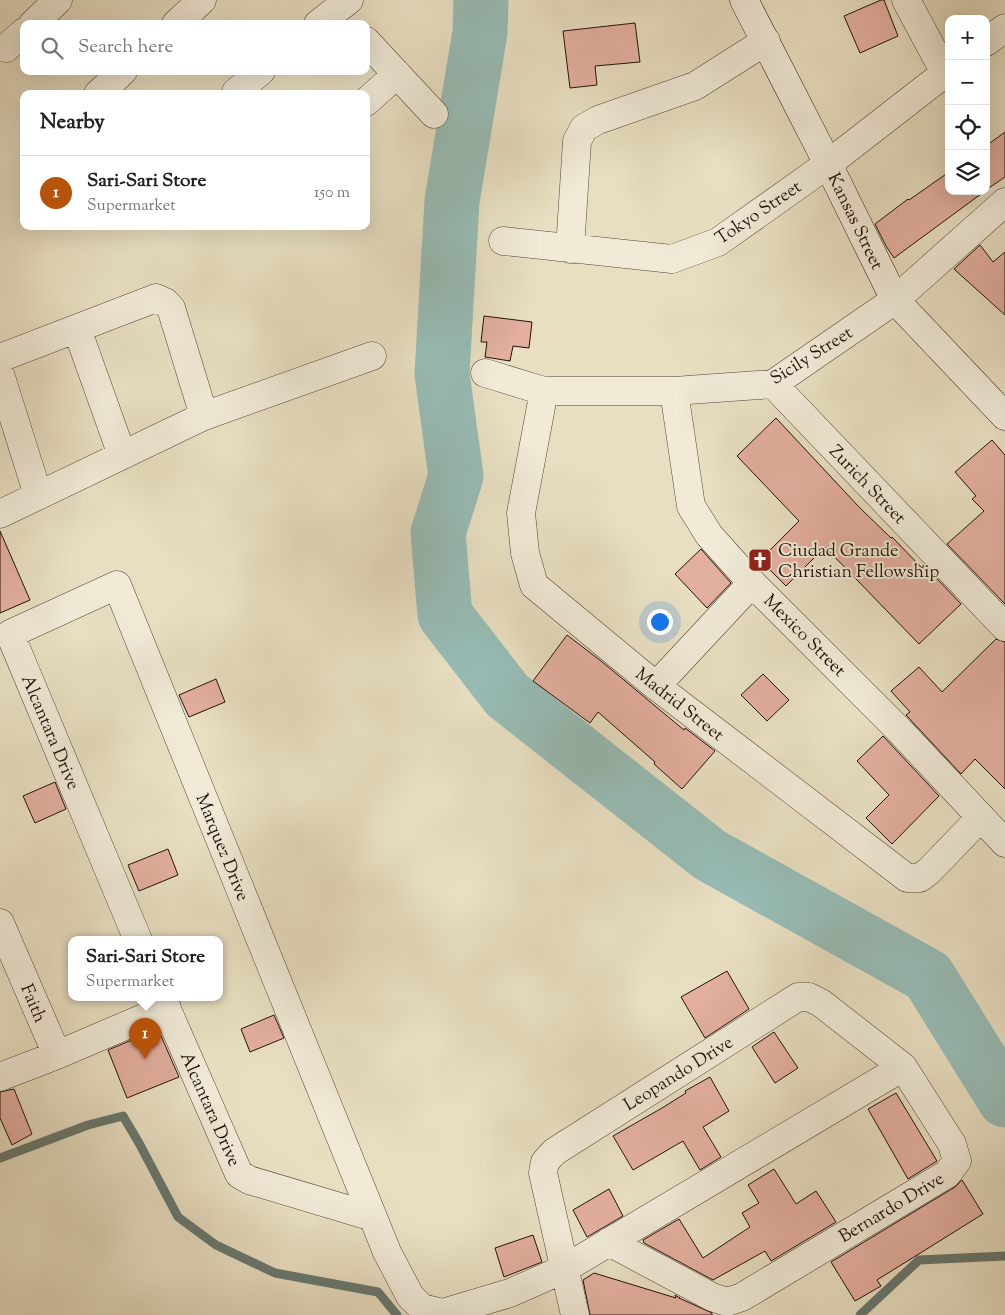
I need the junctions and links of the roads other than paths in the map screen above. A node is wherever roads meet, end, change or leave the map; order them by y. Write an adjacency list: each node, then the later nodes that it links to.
1 (58, 0): 5 (street)
2 (202, 0): 6 (street)
3 (744, 0): 9 (street, Kansas Street)
4 (906, 0): 11 (street)
5 (37, 20)
6 (180, 20)
7 (1005, 28): 8 (street)
8 (990, 39)
9 (766, 41): 20 (street, Kansas Street); 23 (street)
10 (370, 45): 13 (street)
11 (945, 68)
12 (945, 73): 20 (street, Tokyo Street)
13 (397, 74): 18 (street); 19 (street)
14 (119, 75): 16 (street)
15 (256, 75): 17 (street)
16 (102, 90)
17 (238, 90)
18 (370, 98)
19 (434, 114)
20 (828, 164): 23 (street, Tokyo Street); 24 (street, Kansas Street)
21 (1004, 205): 24 (street, Sicily Street)
22 (503, 241): 23 (street, Tokyo Street)
23 (570, 249)
24 (895, 300): 30 (street, Sicily Street); 34 (street, Kansas Street)
25 (77, 329): 27 (street); 33 (street); 35 (street)
26 (372, 356): 33 (street)
27 (0, 358)
28 (486, 373): 31 (street, Sicily Street)
29 (0, 374): 36 (street)
30 (773, 384): 32 (street, Sicily Street); 39 (street, Zurich Street)
31 (544, 391): 32 (street, Sicily Street); 41 (street, Madrid Street)
32 (674, 391): 38 (street, Mexico Street)
33 (204, 416): 35 (street)
34 (1005, 416)
35 (122, 456): 36 (street)
36 (38, 495): 37 (street)
37 (0, 514)
38 (752, 583): 41 (street); 42 (street, Mexico Street)
39 (1005, 627)
40 (10, 634): 45 (street, Alcantara Drive); 50 (street, Marquez Drive)
41 (656, 686): 42 (street, Madrid Street)
42 (981, 817): 43 (street, Mexico Street)
43 (1005, 843)
44 (0, 923): 47 (street, Faith)
45 (136, 936)
46 (164, 1003): 47 (street); 50 (street, Alcantara Drive)
47 (57, 1055): 49 (street)
48 (903, 1067): 51 (street); 51 (street, Bernardo Drive); 52 (street, Leopando Drive)
49 (0, 1077)
50 (373, 1217): 52 (street)
51 (609, 1242): 52 (street)
52 (564, 1269): 53 (street, Leopando Drive)
53 (575, 1315)

